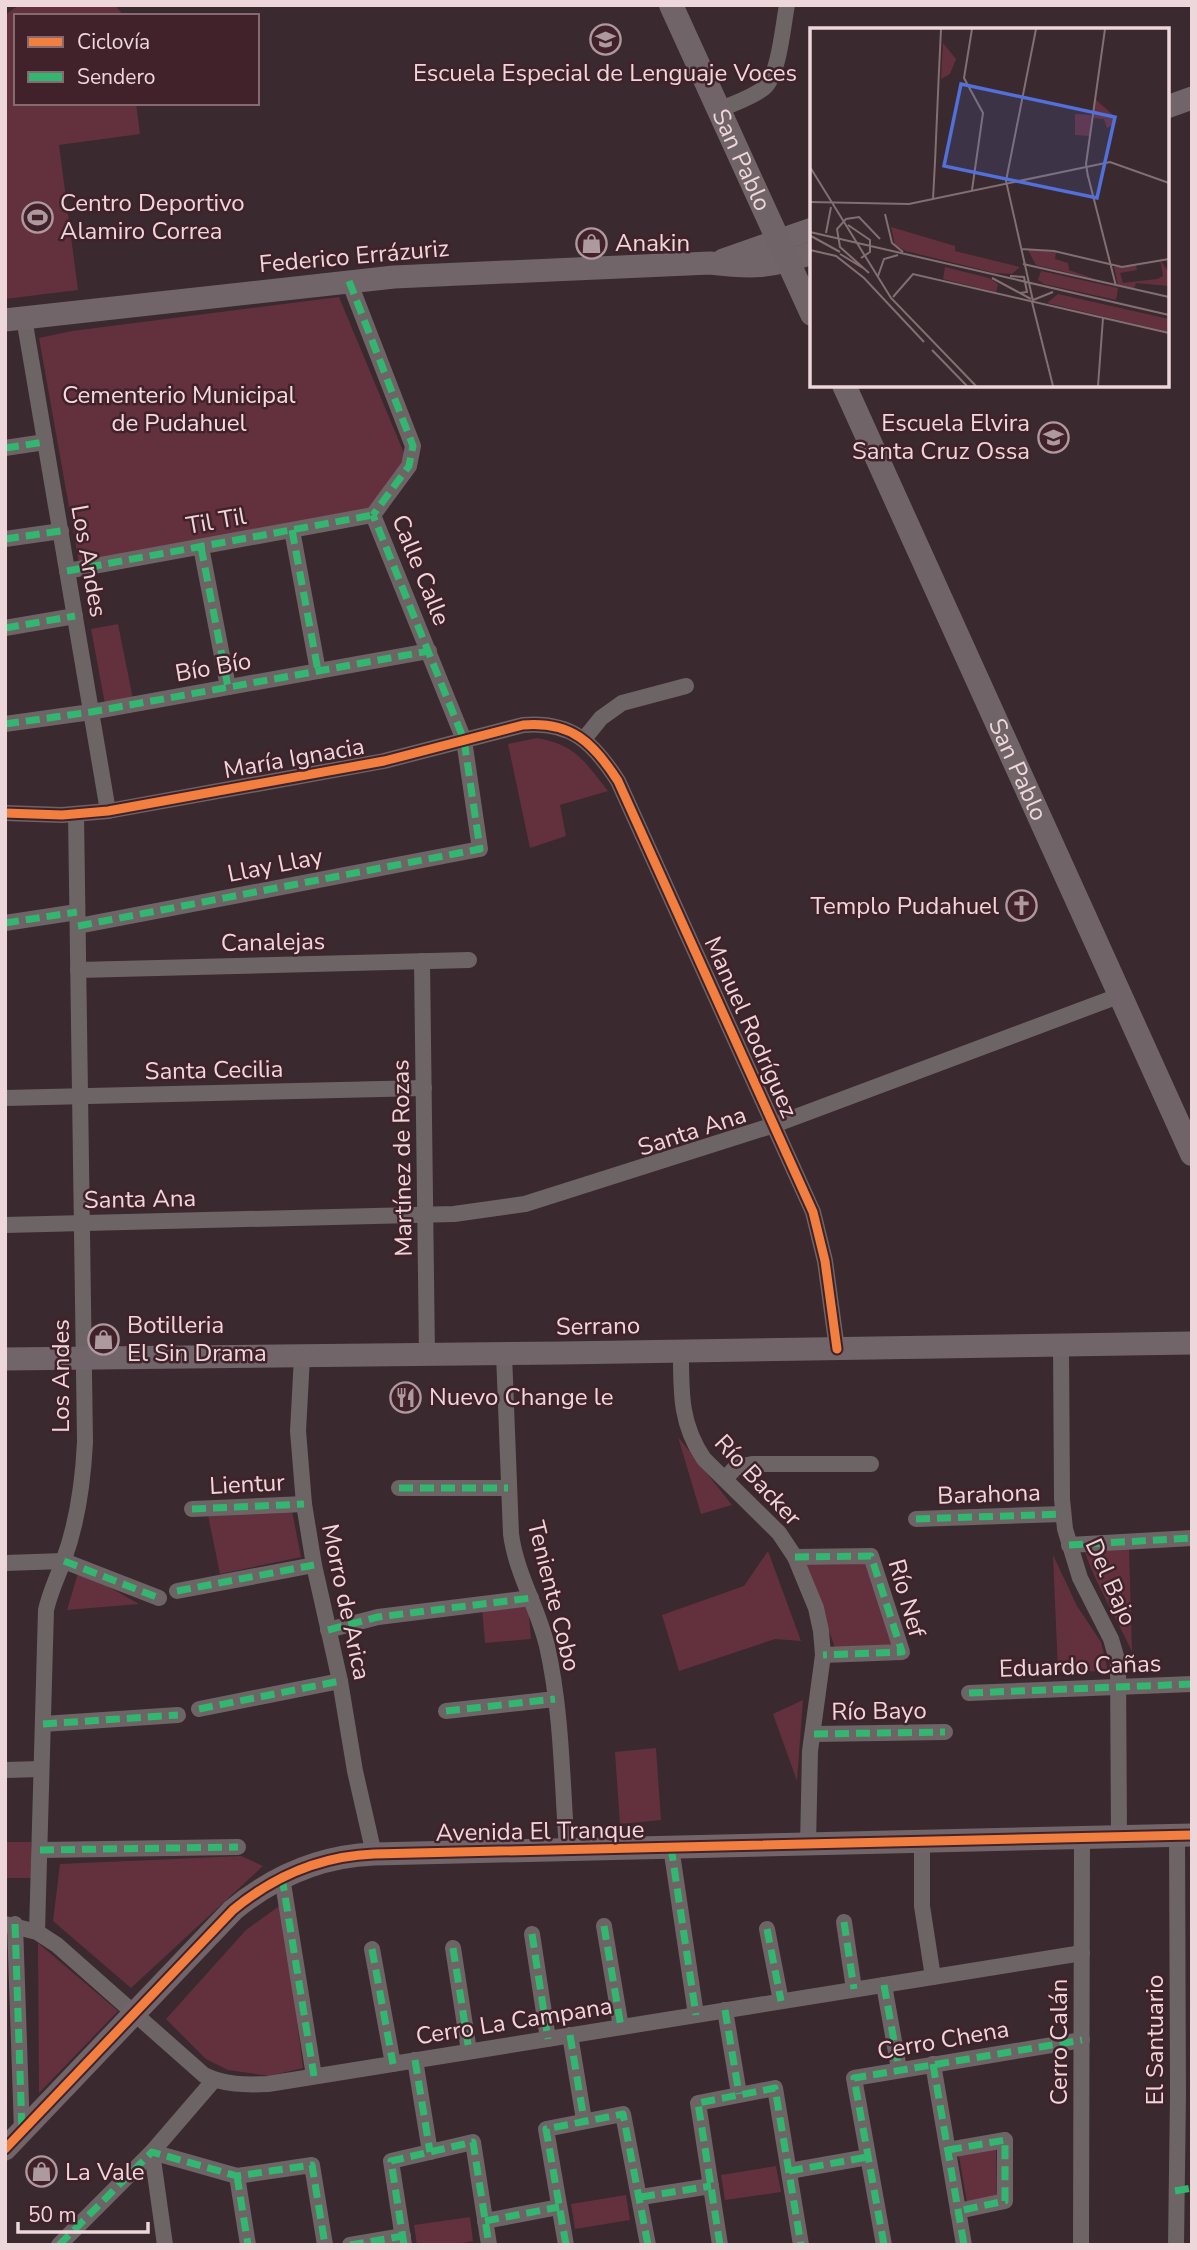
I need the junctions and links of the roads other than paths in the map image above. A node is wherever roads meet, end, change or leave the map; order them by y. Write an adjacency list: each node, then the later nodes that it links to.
1 (671, 5): 5 (main road, San Pablo)
2 (787, 5): 5 (street)
3 (1192, 98): 4 (street)
4 (1169, 106)
5 (719, 110): 7 (main road, San Pablo)
6 (810, 231): 7 (street, Federico Errázuriz)
7 (784, 251): 8 (street, Federico Errázuriz); 9 (street, Federico Errázuriz); 10 (main road, San Pablo)
8 (810, 253)
9 (349, 281): 11 (street, Federico Errázuriz); 15 (street, Calle Calle)
10 (810, 310)
11 (15, 319): 13 (street, Los Andes)
12 (845, 387): 40 (main road, San Pablo)
13 (45, 442): 14 (street); 17 (street, Los Andes)
14 (5, 448)
15 (373, 515): 16 (street, Til Til); 23 (street, Calle Calle)
16 (292, 530): 19 (street, Til Til); 24 (street)
17 (61, 531): 18 (street); 20 (street, Los Andes)
18 (5, 539)
19 (201, 547): 20 (street, Til Til); 26 (street)
20 (67, 572): 21 (street, Los Andes)
21 (75, 616): 22 (street); 27 (street, Los Andes)
22 (5, 628)
23 (429, 651): 24 (street, Bío Bío); 30 (street, Calle Calle)
24 (318, 671): 26 (street, Bío Bío)
25 (686, 686): 29 (street)
26 (228, 687): 27 (street, Bío Bío)
27 (91, 712): 28 (street, Bío Bío); 31 (street, Los Andes)
28 (5, 724)
29 (584, 739): 30 (street, María Ignacia); 44 (street, Manuel Rodríguez)
30 (464, 740): 31 (street, María Ignacia); 34 (street, Calle Calle)
31 (108, 811): 33 (street, María Ignacia)
32 (5, 813): 33 (street, María Ignacia)
33 (76, 814): 35 (street, Los Andes)
34 (480, 849): 35 (street, Llay Llay)
35 (78, 919): 36 (street, Llay Llay); 39 (street, Los Andes)
36 (5, 923)
37 (469, 960): 38 (street, Canalejas)
38 (422, 961): 39 (street, Canalejas); 41 (street, Martínez de Rozas)
39 (78, 970): 42 (street, Los Andes)
40 (1121, 995): 44 (street, Santa Ana); 45 (main road, San Pablo)
41 (424, 1088): 42 (street, Santa Cecilia); 46 (street, Martínez de Rozas)
42 (81, 1096): 43 (street, Santa Cecilia); 47 (street, Los Andes)
43 (5, 1098)
44 (774, 1125): 46 (street, Santa Ana); 51 (street, Manuel Rodríguez)
45 (1192, 1154)
46 (425, 1215): 47 (street, Santa Ana); 54 (street, Martínez de Rozas)
47 (83, 1223): 48 (street, Santa Ana); 55 (street, Los Andes)
48 (5, 1225)
49 (1192, 1343): 50 (street, Serrano)
50 (1061, 1345): 51 (street, Serrano); 64 (street, Del Bajo)
51 (837, 1349): 52 (street, Serrano)
52 (681, 1351): 53 (street, Serrano); 59 (street, Río Backer)
53 (504, 1354): 54 (street, Serrano); 61 (street, Teniente Cobo)
54 (427, 1355): 56 (street, Serrano)
55 (84, 1357): 56 (street, Serrano); 57 (street, Serrano); 69 (street, Los Andes)
56 (302, 1357): 62 (street, Morro de Arica)
57 (5, 1359)
58 (871, 1464): 59 (street)
59 (725, 1479): 68 (street, Río Backer)
60 (399, 1488): 61 (street)
61 (508, 1488): 74 (street, Teniente Cobo)
62 (304, 1504): 63 (street, Lientur); 71 (street, Morro de Arica)
63 (192, 1509)
64 (1063, 1514): 65 (street, Barahona); 67 (street, Del Bajo)
65 (916, 1519)
66 (1192, 1538): 67 (street)
67 (1069, 1545): 79 (street, Del Bajo)
68 (795, 1558): 76 (street, Río Backer); 76 (street, Río Nef)
69 (64, 1561): 70 (street); 73 (street); 85 (street, Los Andes)
70 (5, 1563)
71 (314, 1565): 72 (street); 75 (street, Morro de Arica)
72 (177, 1591)
73 (159, 1598)
74 (531, 1598): 75 (street); 81 (street, Teniente Cobo)
75 (328, 1630): 77 (street, Morro de Arica)
76 (822, 1655): 87 (street, Río Backer)
77 (340, 1681): 82 (street); 99 (street, Morro de Arica)
78 (1192, 1684): 79 (street, Eduardo Cañas)
79 (1120, 1687): 80 (street, Eduardo Cañas); 91 (street, Del Bajo)
80 (969, 1693)
81 (555, 1699): 83 (street); 98 (street, Teniente Cobo)
82 (199, 1709)
83 (446, 1711)
84 (178, 1715): 85 (street)
85 (43, 1724): 88 (street, Los Andes)
86 (945, 1732): 87 (street, Río Bayo)
87 (814, 1734): 94 (street, Río Backer)
88 (41, 1769): 89 (street); 97 (street, Los Andes)
89 (5, 1770)
90 (1184, 1835): 91 (street, Avenida El Tranque); 129 (street, El Santuario)
91 (1119, 1837): 92 (street, Avenida El Tranque)
92 (1083, 1839): 93 (street, Avenida El Tranque); 109 (street, Cerro Calán)
93 (922, 1843): 94 (street, Avenida El Tranque); 110 (street)
94 (808, 1845): 96 (street, Avenida El Tranque)
95 (237, 1847): 97 (street)
96 (671, 1847): 98 (street, Avenida El Tranque); 116 (street)
97 (40, 1850): 105 (street, Los Andes)
98 (567, 1850): 99 (street, Avenida El Tranque)
99 (374, 1854): 100 (street, Avenida El Tranque)
100 (282, 1877): 115 (street, Avenida El Tranque); 126 (street)
101 (844, 1922): 112 (street)
102 (10, 1924): 105 (street); 131 (street)
103 (604, 1926): 117 (street)
104 (767, 1929): 113 (street)
105 (37, 1932): 115 (street)
106 (532, 1934): 119 (street)
107 (453, 1948): 121 (street)
108 (372, 1949): 123 (street)
109 (1082, 1953): 110 (street, Cerro La Campana); 120 (street, Cerro Calán)
110 (933, 1977): 111 (street, Cerro La Campana)
111 (884, 1984): 112 (street, Cerro La Campana); 125 (street)
112 (854, 1990): 113 (street, Cerro La Campana)
113 (781, 2001): 114 (street, Cerro La Campana)
114 (725, 2010): 116 (street, Cerro La Campana); 128 (street)
115 (134, 2013): 127 (street); 131 (street, Avenida El Tranque)
116 (696, 2015): 117 (street, Cerro La Campana)
117 (621, 2027): 118 (street, Cerro La Campana)
118 (570, 2035): 119 (street, Cerro La Campana); 130 (street)
119 (548, 2039): 121 (street, Cerro La Campana)
120 (1082, 2040): 124 (street, Cerro Chena); 158 (street, Cerro Calán)
121 (469, 2051): 122 (street, Cerro La Campana)
122 (415, 2060): 123 (street, Cerro La Campana); 134 (street)
123 (393, 2064): 126 (street, Cerro La Campana)
124 (933, 2064): 125 (street, Cerro Chena); 133 (street)
125 (900, 2069): 136 (street, Cerro Chena)
126 (314, 2076): 127 (street, Cerro La Campana)
127 (214, 2080): 135 (street)
128 (739, 2094): 137 (street); 139 (street)
129 (1185, 2094): 140 (street, El Santuario)
130 (584, 2120): 141 (street); 142 (street)
131 (22, 2132): 132 (street, Avenida El Tranque)
132 (5, 2149)
133 (948, 2150): 143 (street); 143 (street)
134 (430, 2151): 144 (street); 145 (street)
135 (152, 2152): 138 (street); 146 (street); 147 (street)
136 (868, 2157): 137 (street); 156 (street)
137 (789, 2171): 155 (street)
138 (237, 2176): 148 (street); 149 (street)
139 (711, 2186): 141 (street); 154 (street)
140 (1184, 2190): 159 (street, El Santuario)
141 (640, 2197): 153 (street)
142 (559, 2207): 144 (street); 152 (street)
143 (958, 2211): 157 (street)
144 (485, 2221): 151 (street)
145 (404, 2240): 150 (street)
146 (58, 2245)
147 (165, 2245)
148 (248, 2245)
149 (326, 2245)
150 (350, 2245)
151 (489, 2245)
152 (566, 2245)
153 (648, 2245)
154 (720, 2245)
155 (801, 2245)
156 (884, 2245)
157 (964, 2245)
158 (1081, 2245)
159 (1176, 2245)

